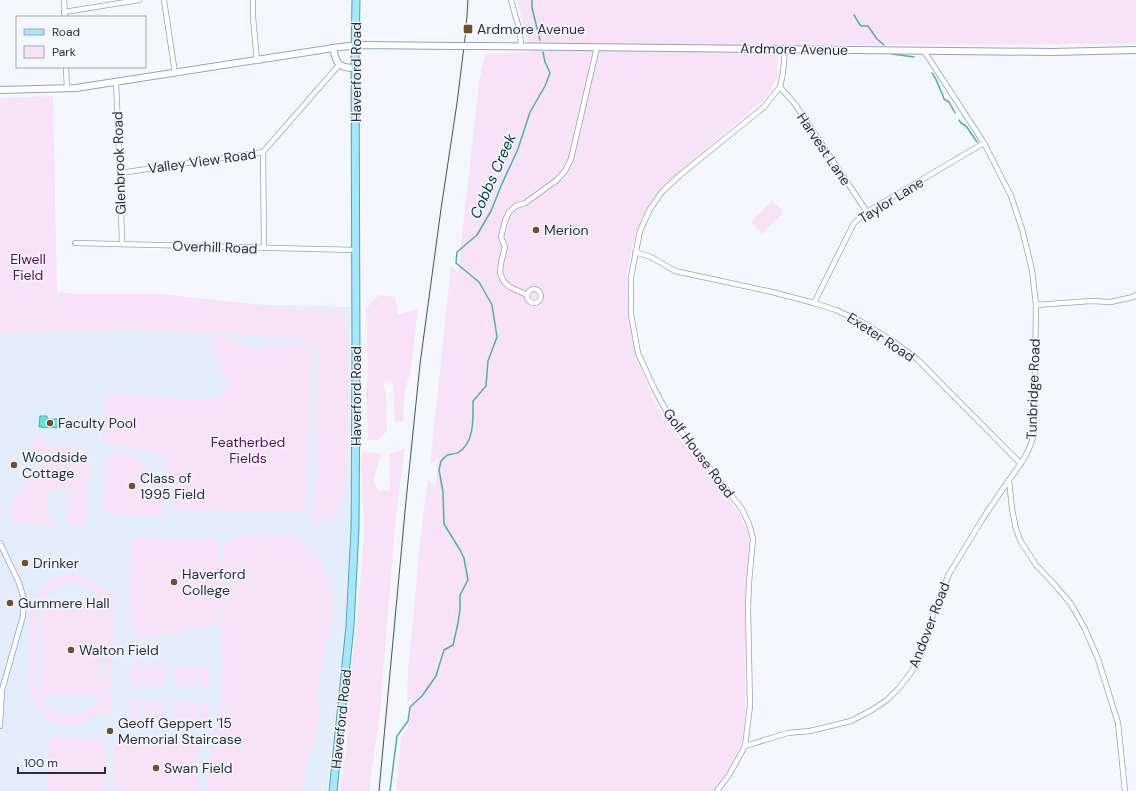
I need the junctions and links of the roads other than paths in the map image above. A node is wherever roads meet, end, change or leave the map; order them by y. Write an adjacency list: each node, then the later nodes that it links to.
1 (64, 0): 7 (street)
2 (139, 0): 7 (street)
3 (164, 0): 19 (street)
4 (254, 0): 15 (street)
5 (356, 0): 8 (main road, Haverford Road)
6 (511, 0): 9 (street)
7 (64, 15)
8 (355, 46): 9 (street, Ardmore Avenue, bridge); 11 (street, Ardmore Avenue); 18 (main road, Haverford Road)
9 (521, 47): 10 (street, Ardmore Avenue)
10 (597, 47): 12 (street, Ardmore Avenue); 33 (street)
11 (333, 48): 15 (street, Ardmore Avenue); 16 (street)
12 (785, 49): 14 (street, Ardmore Avenue); 21 (street, Golf House Road)
13 (1136, 50): 14 (street, Ardmore Avenue)
14 (924, 51): 24 (street, Tunbridge Road)
15 (256, 61): 19 (street, Ardmore Avenue)
16 (339, 65): 18 (street); 25 (street, Valley View Road)
17 (66, 68): 22 (street)
18 (355, 68): 31 (main road, Haverford Road)
19 (175, 73): 20 (street, Ardmore Avenue)
20 (116, 82): 22 (street, Ardmore Avenue); 26 (street, Glenbrook Road)
21 (780, 87): 27 (street, Harvest Lane); 32 (street, Golf House Road)
22 (67, 89): 23 (street, Ardmore Avenue)
23 (0, 90)
24 (984, 143): 27 (street, Taylor Lane); 36 (street, Tunbridge Road)
25 (263, 152): 26 (street, Valley View Road); 30 (street)
26 (120, 174): 29 (street, Glenbrook Road)
27 (867, 212): 35 (street, Taylor Lane)
28 (75, 243): 29 (street, Overhill Road)
29 (122, 243): 30 (street, Overhill Road)
30 (264, 248): 31 (street, Overhill Road)
31 (356, 250): 42 (main road, Haverford Road)
32 (635, 252): 35 (street, Exeter Road); 41 (street, Golf House Road)
33 (527, 295)
34 (1136, 296): 36 (street)
35 (814, 303): 37 (street, Exeter Road)
36 (1036, 304): 37 (street, Tunbridge Road)
37 (1021, 464): 38 (street, Tunbridge Road)
38 (1009, 480): 41 (street, Andover Road); 44 (street)
39 (0, 542): 40 (street)
40 (0, 726)
41 (745, 746): 43 (street, Golf House Road)
42 (333, 791)
43 (717, 791)
44 (1125, 791)

